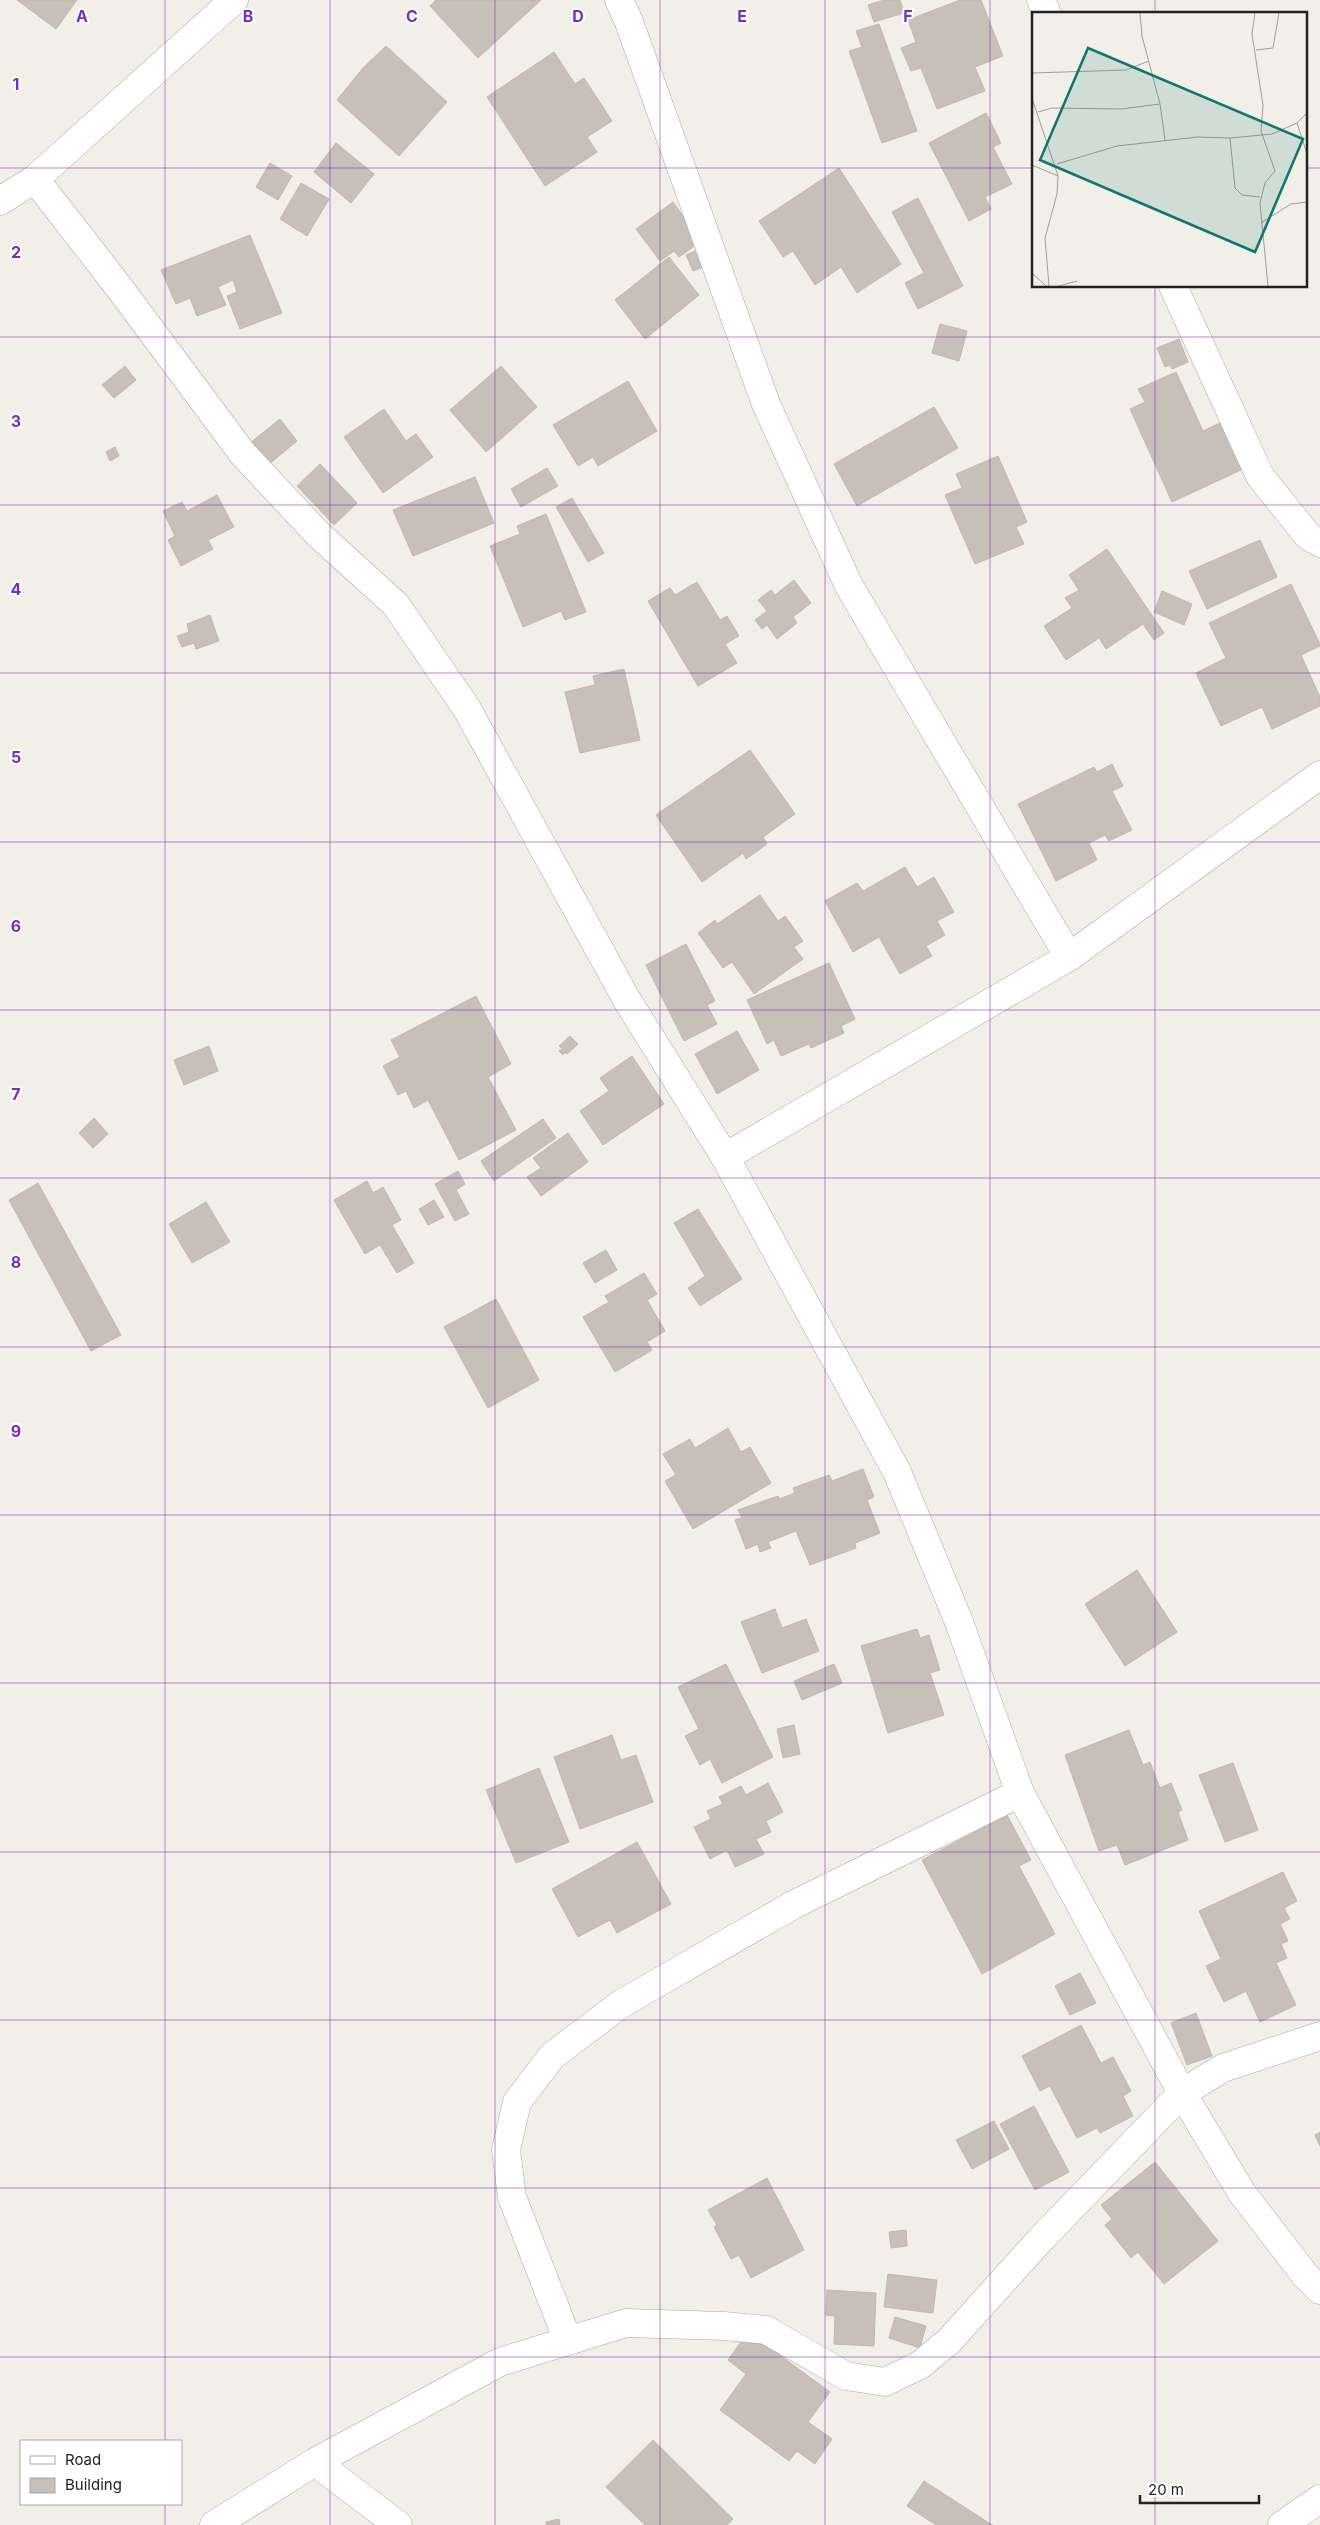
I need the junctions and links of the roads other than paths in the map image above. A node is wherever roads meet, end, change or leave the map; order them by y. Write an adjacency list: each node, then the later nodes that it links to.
1 (234, 0): 5 (street)
2 (619, 0): 10 (street)
3 (1041, 0): 4 (street)
4 (1046, 12)
5 (35, 179): 6 (street); 11 (street)
6 (0, 200)
7 (1174, 288): 8 (street)
8 (1320, 544)
9 (1320, 775): 10 (street)
10 (1069, 958): 11 (street)
11 (724, 1157): 12 (street)
12 (1020, 1793): 14 (street); 16 (street)
13 (1320, 2036): 14 (street)
14 (1182, 2094): 15 (street); 16 (street)
15 (1320, 2290)
16 (568, 2341): 17 (street)
17 (315, 2462): 19 (street); 20 (street)
18 (1320, 2500): 21 (street)
19 (214, 2525)
20 (398, 2525)
21 (1282, 2525)

